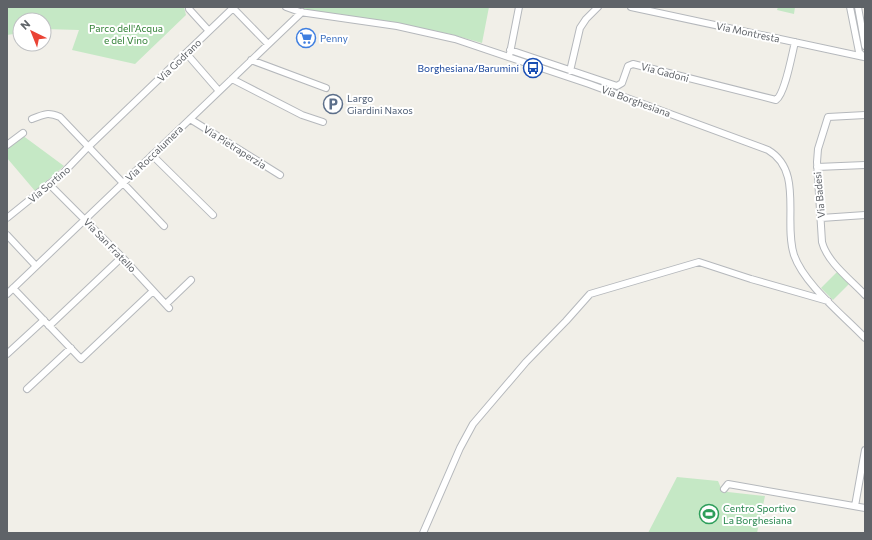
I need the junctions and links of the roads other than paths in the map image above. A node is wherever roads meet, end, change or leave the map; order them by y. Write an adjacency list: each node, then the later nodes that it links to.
1 (190, 7): 10 (street)
2 (286, 7): 8 (street, Via Borghesiana)
3 (598, 7): 18 (street)
4 (631, 7): 11 (street, Via Montresta)
5 (850, 7): 16 (street)
6 (858, 7): 9 (street)
7 (520, 8): 15 (street)
8 (302, 12): 12 (street, Via Roccalumera); 15 (street, Via Borghesiana)
9 (863, 28): 13 (street)
10 (208, 32): 12 (street, Via Godrano); 14 (street, Via Godrano)
11 (795, 42): 16 (street, Via Montresta); 18 (street, Via Gadoni)
12 (268, 44): 17 (street, Via Roccalumera)
13 (865, 46)
14 (186, 53): 21 (street); 28 (street, Via Godrano)
15 (510, 53): 18 (street, Via Gadoni); 49 (street, Via Borghesiana)
16 (865, 57)
17 (251, 60): 19 (street, Via Roccalumera); 20 (street)
18 (570, 71)
19 (232, 79): 21 (street, Via Roccalumera); 25 (street)
20 (326, 88)
21 (219, 90): 24 (street, Via Roccalumera)
22 (865, 115): 31 (street, Via Badesi)
23 (32, 119): 28 (street)
24 (190, 119): 29 (street, Via Roccalumera); 32 (street, Via Pietraperzia)
25 (323, 122)
26 (23, 133): 27 (street)
27 (7, 145)
28 (88, 147): 33 (street); 34 (street, Via Sortino)
29 (152, 155): 33 (street, Via Roccalumera); 36 (street)
30 (865, 165): 31 (street)
31 (817, 167): 38 (street, Via Badesi)
32 (280, 175)
33 (123, 183): 39 (street, Via Roccalumera); 40 (street)
34 (49, 184): 37 (street, Via Sortino); 39 (street, Via San Fratello)
35 (865, 215): 38 (street)
36 (213, 216)
37 (7, 218)
38 (821, 218): 48 (street, Via Badesi)
39 (85, 219): 42 (street, Via San Fratello); 43 (street, Via Roccalumera)
40 (164, 226)
41 (7, 235): 43 (street)
42 (122, 257): 46 (street, Via San Fratello); 51 (street)
43 (36, 266): 45 (street, Via Roccalumera)
44 (191, 280): 46 (street, Via San Fratello)
45 (13, 288): 47 (street, Via Roccalumera); 50 (street)
46 (153, 291): 53 (street)
47 (7, 294)
48 (865, 294)
49 (829, 301): 52 (street, Via Borghesiana); 60 (street)
50 (44, 320): 51 (street); 54 (street)
51 (49, 326): 53 (street)
52 (865, 338)
53 (71, 348): 55 (street)
54 (7, 354)
55 (27, 389)
56 (865, 450): 58 (street)
57 (724, 489): 58 (street)
58 (855, 506): 59 (street)
59 (865, 508)
60 (423, 533)

